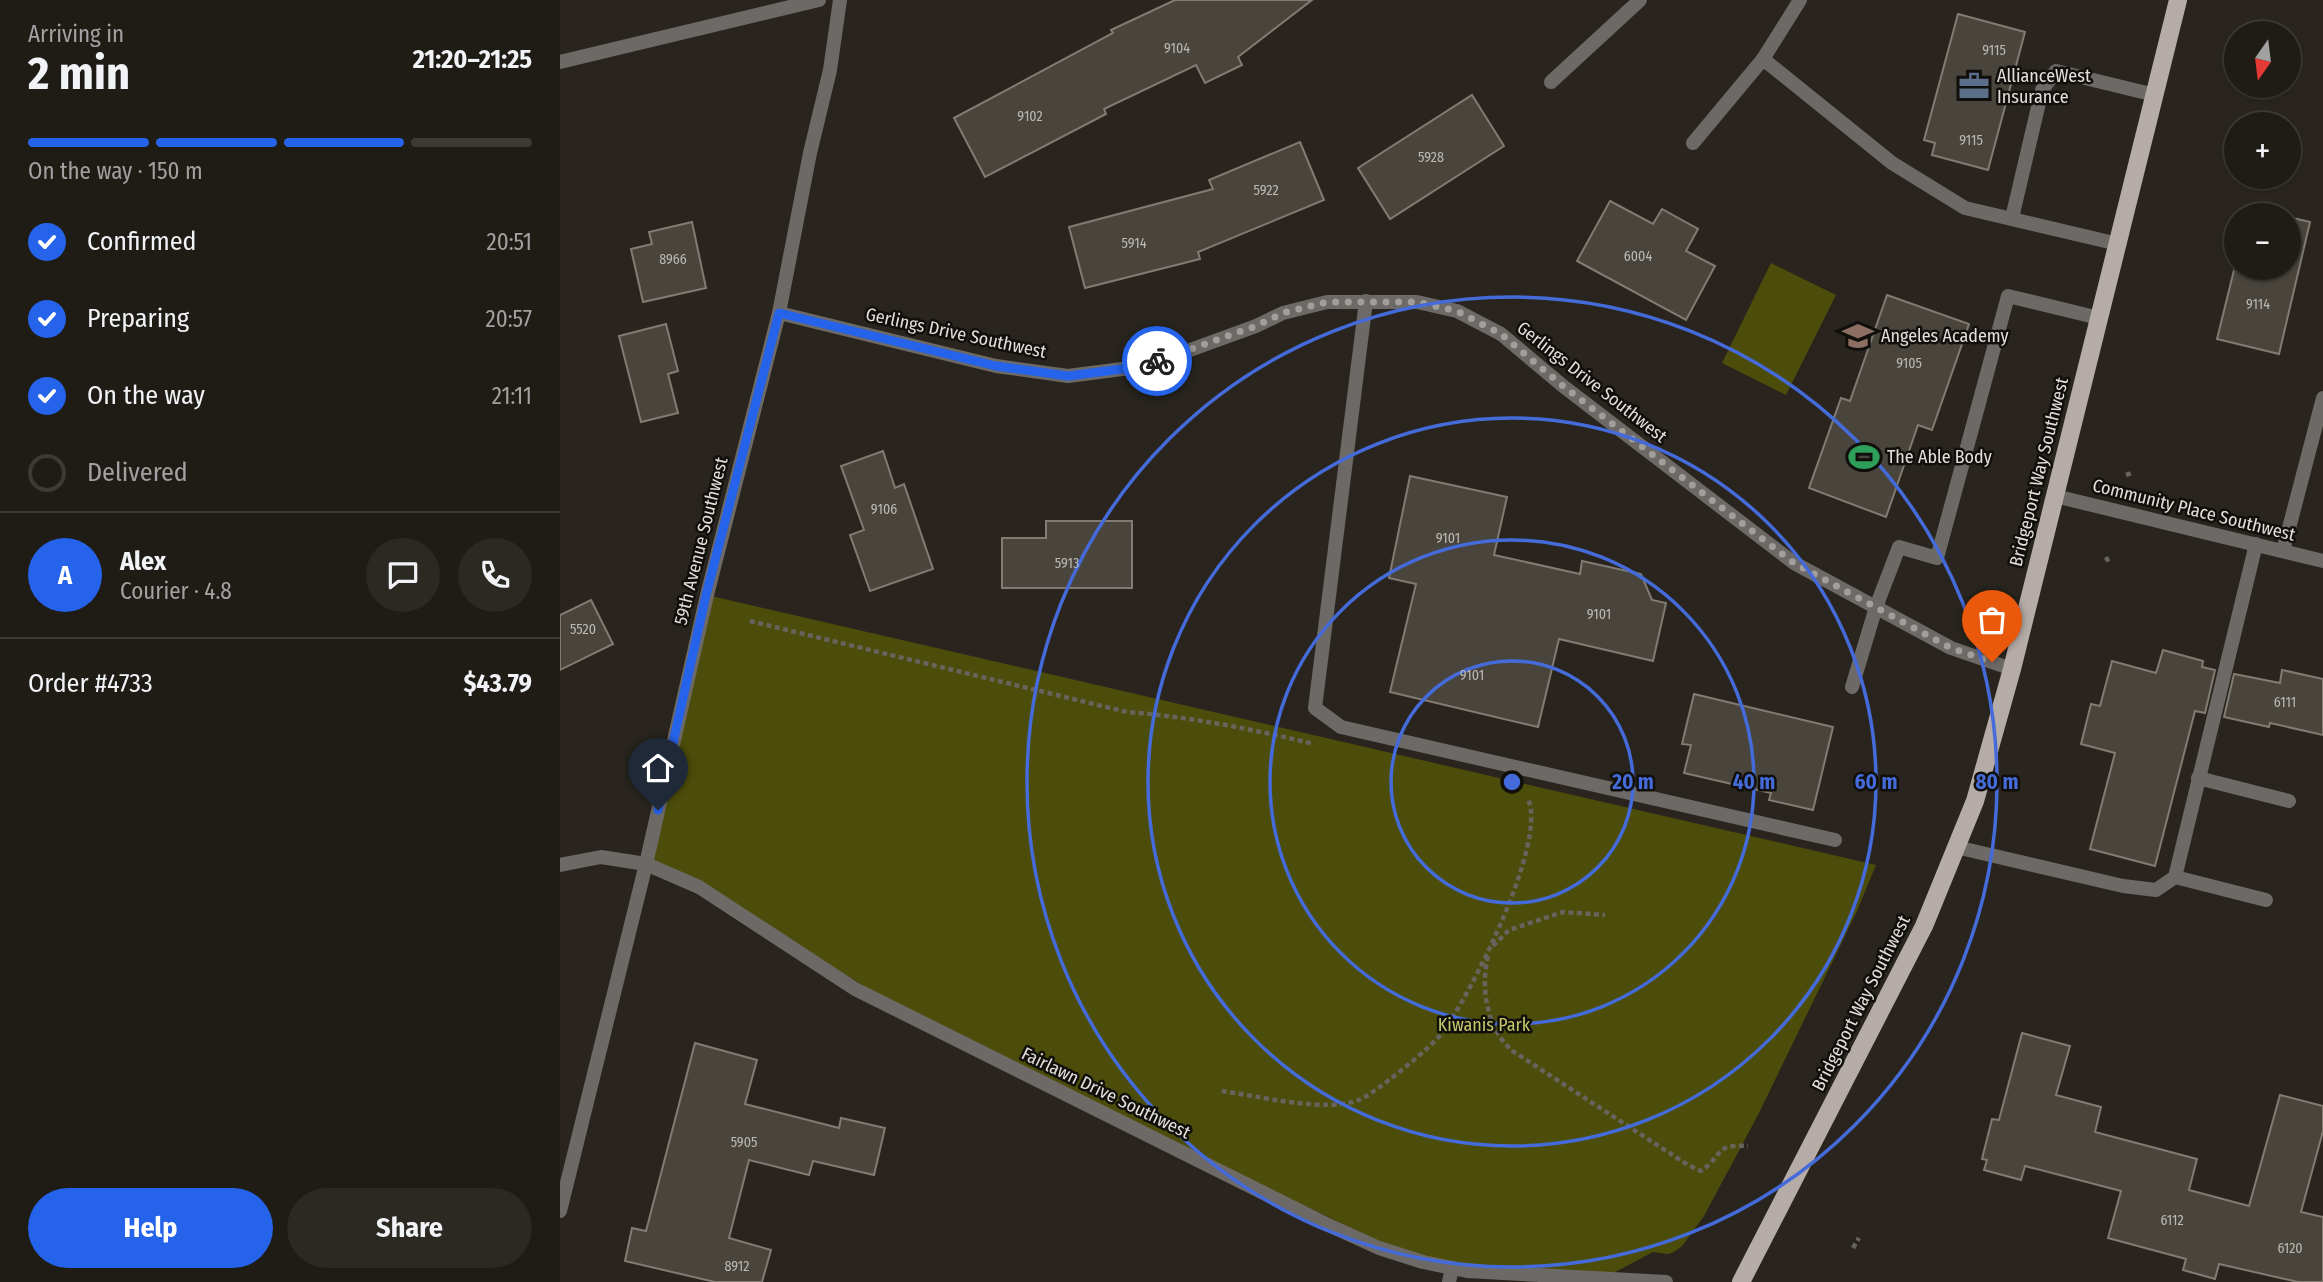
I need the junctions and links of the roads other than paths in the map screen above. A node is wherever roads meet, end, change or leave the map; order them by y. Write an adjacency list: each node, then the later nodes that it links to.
1 (819, 0): 7 (street)
2 (840, 0): 14 (street, 59th Avenue Southwest)
3 (1640, 0): 8 (street)
4 (1800, 0): 6 (street)
5 (2178, 0): 9 (main road, Bridgeport Way Southwest)
6 (1763, 59): 10 (street); 11 (street)
7 (560, 62)
8 (1551, 82)
9 (2155, 95): 11 (street); 12 (main road, Bridgeport Way Southwest)
10 (1693, 143)
11 (2012, 218): 12 (street)
12 (2118, 244): 15 (main road, Bridgeport Way Southwest)
13 (1366, 302): 14 (street, Gerlings Drive Southwest); 21 (street, Gerlings Drive Southwest); 26 (street)
14 (779, 313): 28 (street, 59th Avenue Southwest)
15 (2099, 318): 17 (main road, Bridgeport Way Southwest); 21 (street)
16 (2323, 398): 19 (street)
17 (2055, 496): 18 (street, Community Place Southwest); 22 (main road, Bridgeport Way Southwest)
18 (2256, 544): 19 (street, Community Place Southwest); 24 (street)
19 (2283, 551): 20 (street, Community Place Southwest)
20 (2323, 561)
21 (1875, 607): 22 (street, Gerlings Drive Southwest); 23 (street)
22 (2012, 669): 27 (main road, Bridgeport Way Southwest)
23 (1852, 687)
24 (2198, 778): 25 (street); 30 (street)
25 (2290, 800)
26 (1835, 840)
27 (1956, 847): 30 (street); 35 (main road, Bridgeport Way Southwest)
28 (646, 864): 29 (street, Fairlawn Drive Southwest); 32 (street, 59th Avenue Southwest); 33 (street, Fairlawn Drive Southwest)
29 (560, 865)
30 (2175, 877): 31 (street)
31 (2266, 900)
32 (560, 1211)
33 (1451, 1275): 34 (street, Fairlawn Drive Southwest)
34 (1666, 1282)
35 (1741, 1282)

